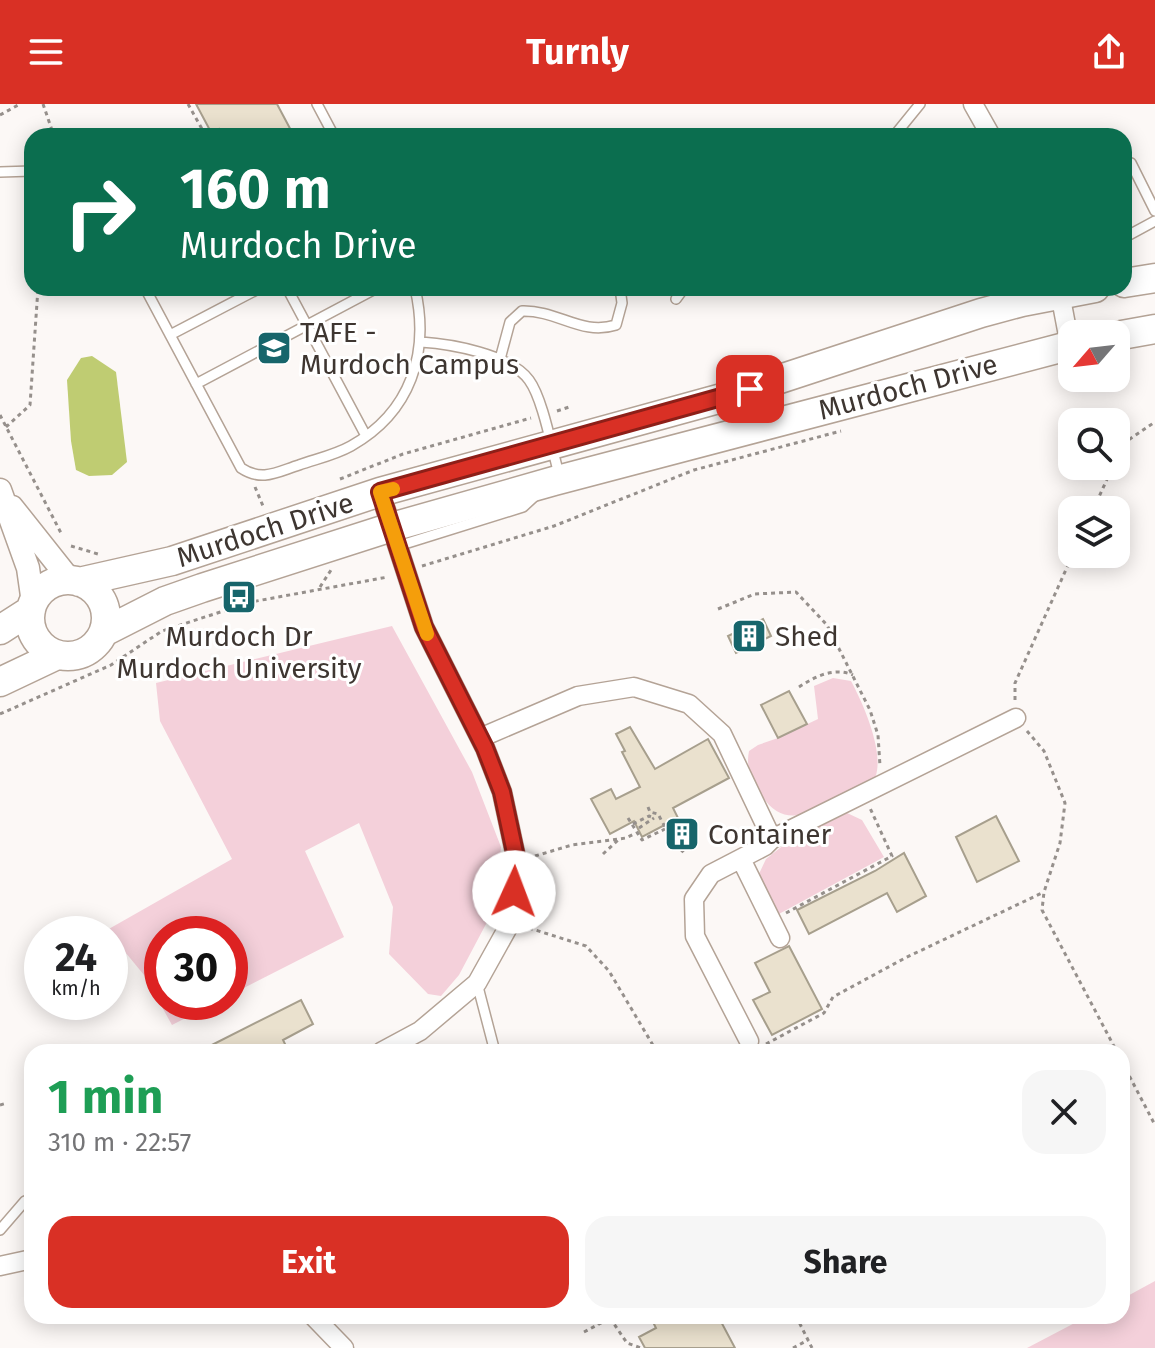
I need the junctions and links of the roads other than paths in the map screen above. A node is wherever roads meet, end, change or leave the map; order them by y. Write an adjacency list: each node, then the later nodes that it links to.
1 (317, 104): 4 (lane)
2 (920, 104): 5 (lane)
3 (973, 104): 6 (street)
4 (330, 128)
5 (900, 128)
6 (986, 128)
7 (1132, 165): 10 (lane)
8 (24, 171): 9 (lane)
9 (0, 172)
10 (1155, 211)
11 (1155, 221): 12 (lane)
12 (1132, 233)
13 (1155, 278): 14 (main road)
14 (1132, 282)
15 (149, 296): 29 (lane)
16 (245, 296): 29 (lane)
17 (291, 296): 26 (lane)
18 (362, 296): 26 (lane)
19 (417, 296): 30 (lane)
20 (621, 296): 32 (lane)
21 (678, 296): 24 (lane)
22 (1045, 296): 35 (main road, Murdoch Drive)
23 (1061, 296): 25 (street)
24 (676, 299)
25 (1066, 320)
26 (307, 325): 33 (lane); 34 (lane)
27 (1155, 329): 28 (main road)
28 (1130, 333)
29 (170, 335): 33 (lane)
30 (421, 342): 32 (lane); 34 (lane)
31 (1058, 349): 36 (main road, Murdoch Drive)
32 (500, 359): 35 (lane)
33 (196, 384): 34 (lane)
34 (366, 436)
35 (550, 445): 36 (lane); 37 (main road, Murdoch Drive)
36 (553, 482): 39 (main road, Murdoch Drive)
37 (380, 492): 39 (street); 40 (main road, Murdoch Drive)
38 (2, 494): 40 (street); 41 (street)
39 (395, 537): 43 (main road, Murdoch Drive); 47 (street)
40 (75, 581): 41 (main road, Murdoch Drive); 43 (main road)
41 (32, 607): 42 (main road, Murdoch Drive); 44 (main road)
42 (0, 630)
43 (104, 632): 44 (main road, Murdoch Drive)
44 (57, 655): 45 (main road, Murdoch Drive)
45 (0, 682)
46 (1016, 718): 48 (street)
47 (480, 738): 48 (street); 51 (street)
48 (772, 839): 49 (street)
49 (741, 859): 50 (street); 52 (street)
50 (780, 938)
51 (477, 983): 53 (street); 54 (lane)
52 (756, 1043)
53 (396, 1044)
54 (493, 1044)
55 (24, 1202): 56 (lane)
56 (0, 1230)
57 (24, 1261): 58 (street)
58 (0, 1266)
59 (321, 1324): 60 (street)
60 (344, 1348)

